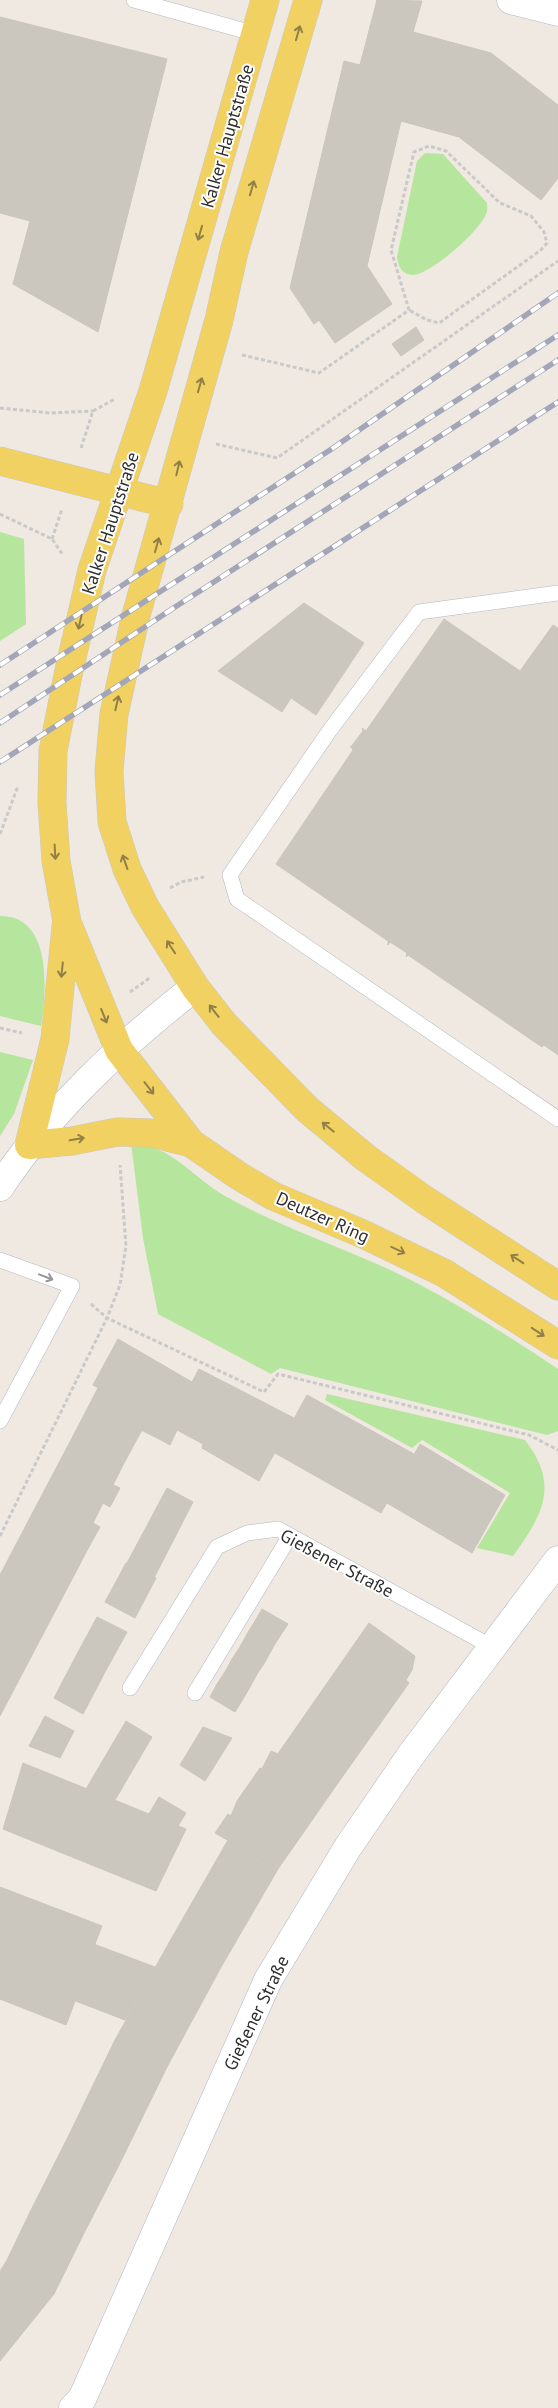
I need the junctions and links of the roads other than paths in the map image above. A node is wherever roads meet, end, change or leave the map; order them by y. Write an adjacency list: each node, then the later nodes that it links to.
1 (134, 0): 6 (lane)
2 (265, 0): 6 (main road, Kalker Hauptstraße)
3 (308, 0): 9 (main road, one-way to 3)
4 (511, 0): 5 (street)
5 (558, 12)
6 (256, 34): 8 (main road, Kalker Hauptstraße, one-way to 8)
7 (0, 461): 8 (main road)
8 (120, 492): 9 (main road); 11 (main road, Kalker Hauptstraße, one-way to 11)
9 (169, 504): 12 (main road, one-way to 9)
10 (558, 593): 14 (lane)
11 (67, 922): 13 (main road, Kalker Hauptstraße, one-way to 13); 16 (main road, one-way to 16)
12 (195, 987): 13 (street); 19 (main road, one-way to 12)
13 (119, 1050): 15 (main road, Deutzer Ring, one-way to 15); 16 (street)
14 (558, 1119)
15 (191, 1143): 16 (main road, one-way to 15); 20 (main road, Deutzer Ring, one-way to 20)
16 (29, 1144): 17 (street)
17 (0, 1187)
18 (0, 1260): 21 (lane, one-way to 21)
19 (558, 1286)
20 (558, 1346)
21 (0, 1421)
22 (290, 1536): 24 (lane, Gießener Straße); 25 (lane, Gießener Straße); 26 (lane)
23 (558, 1560): 24 (street, Gießener Straße)
24 (492, 1647): 27 (street, Gießener Straße)
25 (130, 1688)
26 (195, 1693)
27 (73, 2408)

